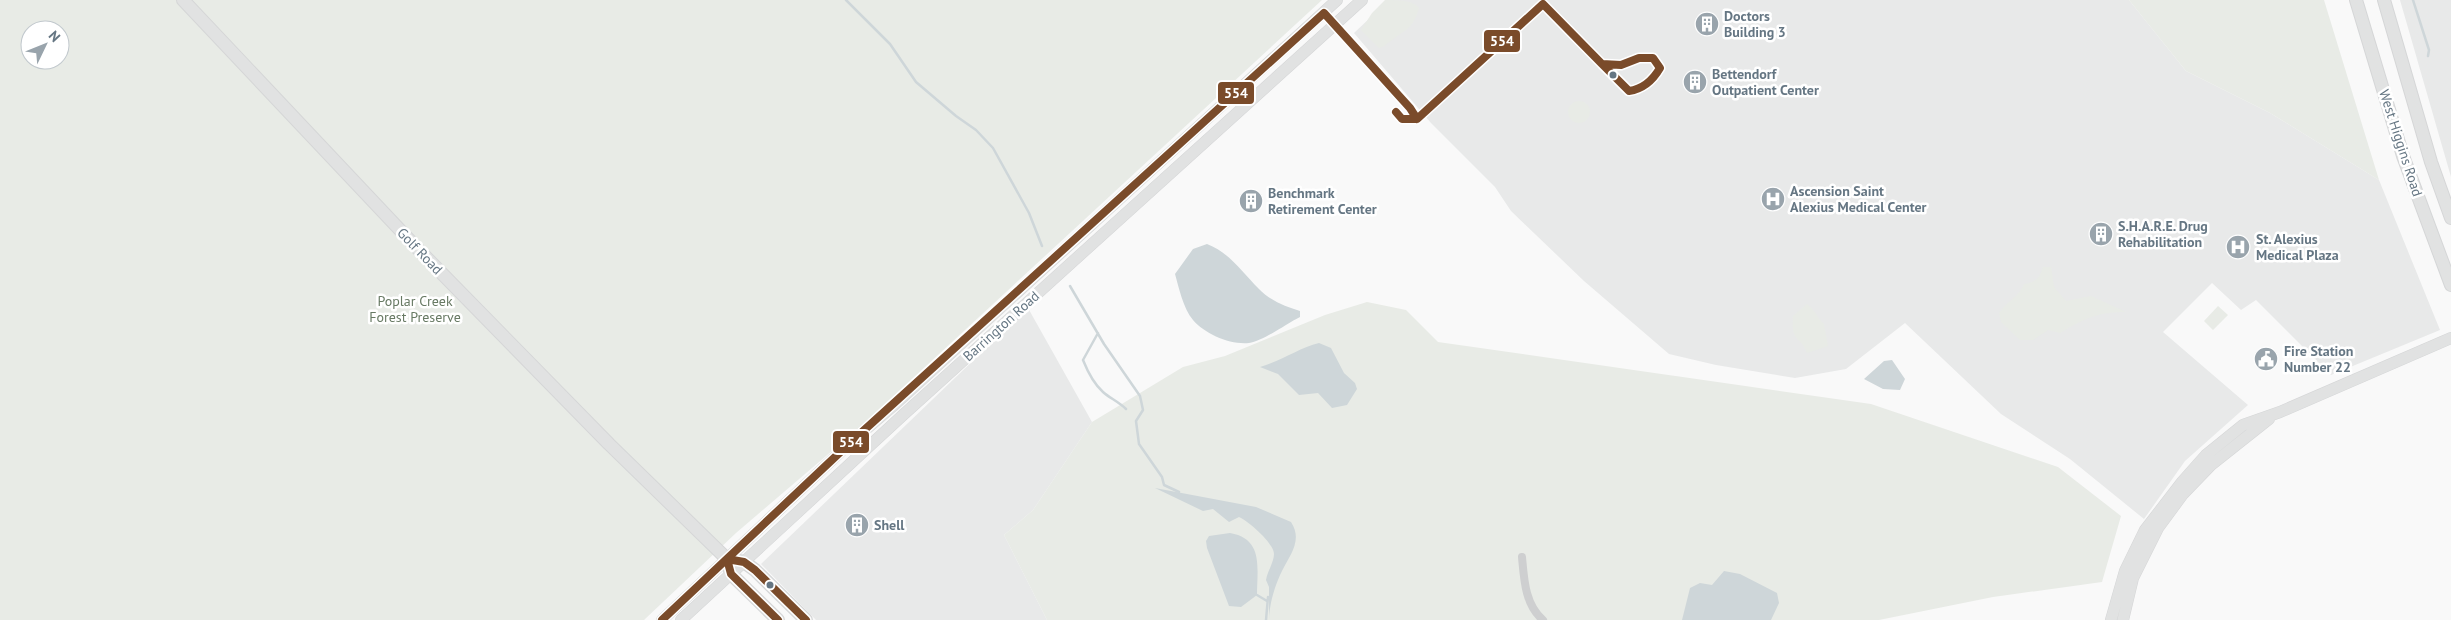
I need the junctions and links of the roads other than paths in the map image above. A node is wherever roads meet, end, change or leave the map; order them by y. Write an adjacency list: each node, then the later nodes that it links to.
1 (183, 0): 11 (main road, Golf Road)
2 (1338, 0): 11 (main road, Barrington Road)
3 (1362, 0): 12 (main road, Barrington Road)
4 (2356, 0): 7 (main road, West Higgins Road)
5 (2384, 0): 6 (main road, West Higgins Road)
6 (2451, 218)
7 (2451, 285)
8 (2451, 338): 9 (main road)
9 (2274, 414): 19 (main road); 20 (main road)
10 (1522, 557): 18 (street)
11 (727, 558): 12 (main road); 13 (main road); 14 (main road, Barrington Road)
12 (744, 562): 13 (main road, Barrington Road); 17 (main road)
13 (731, 574): 15 (main road, Barrington Road); 16 (main road)
14 (662, 620)
15 (681, 620)
16 (778, 620)
17 (806, 620)
18 (1543, 620)
19 (2111, 620)
20 (2123, 620)

